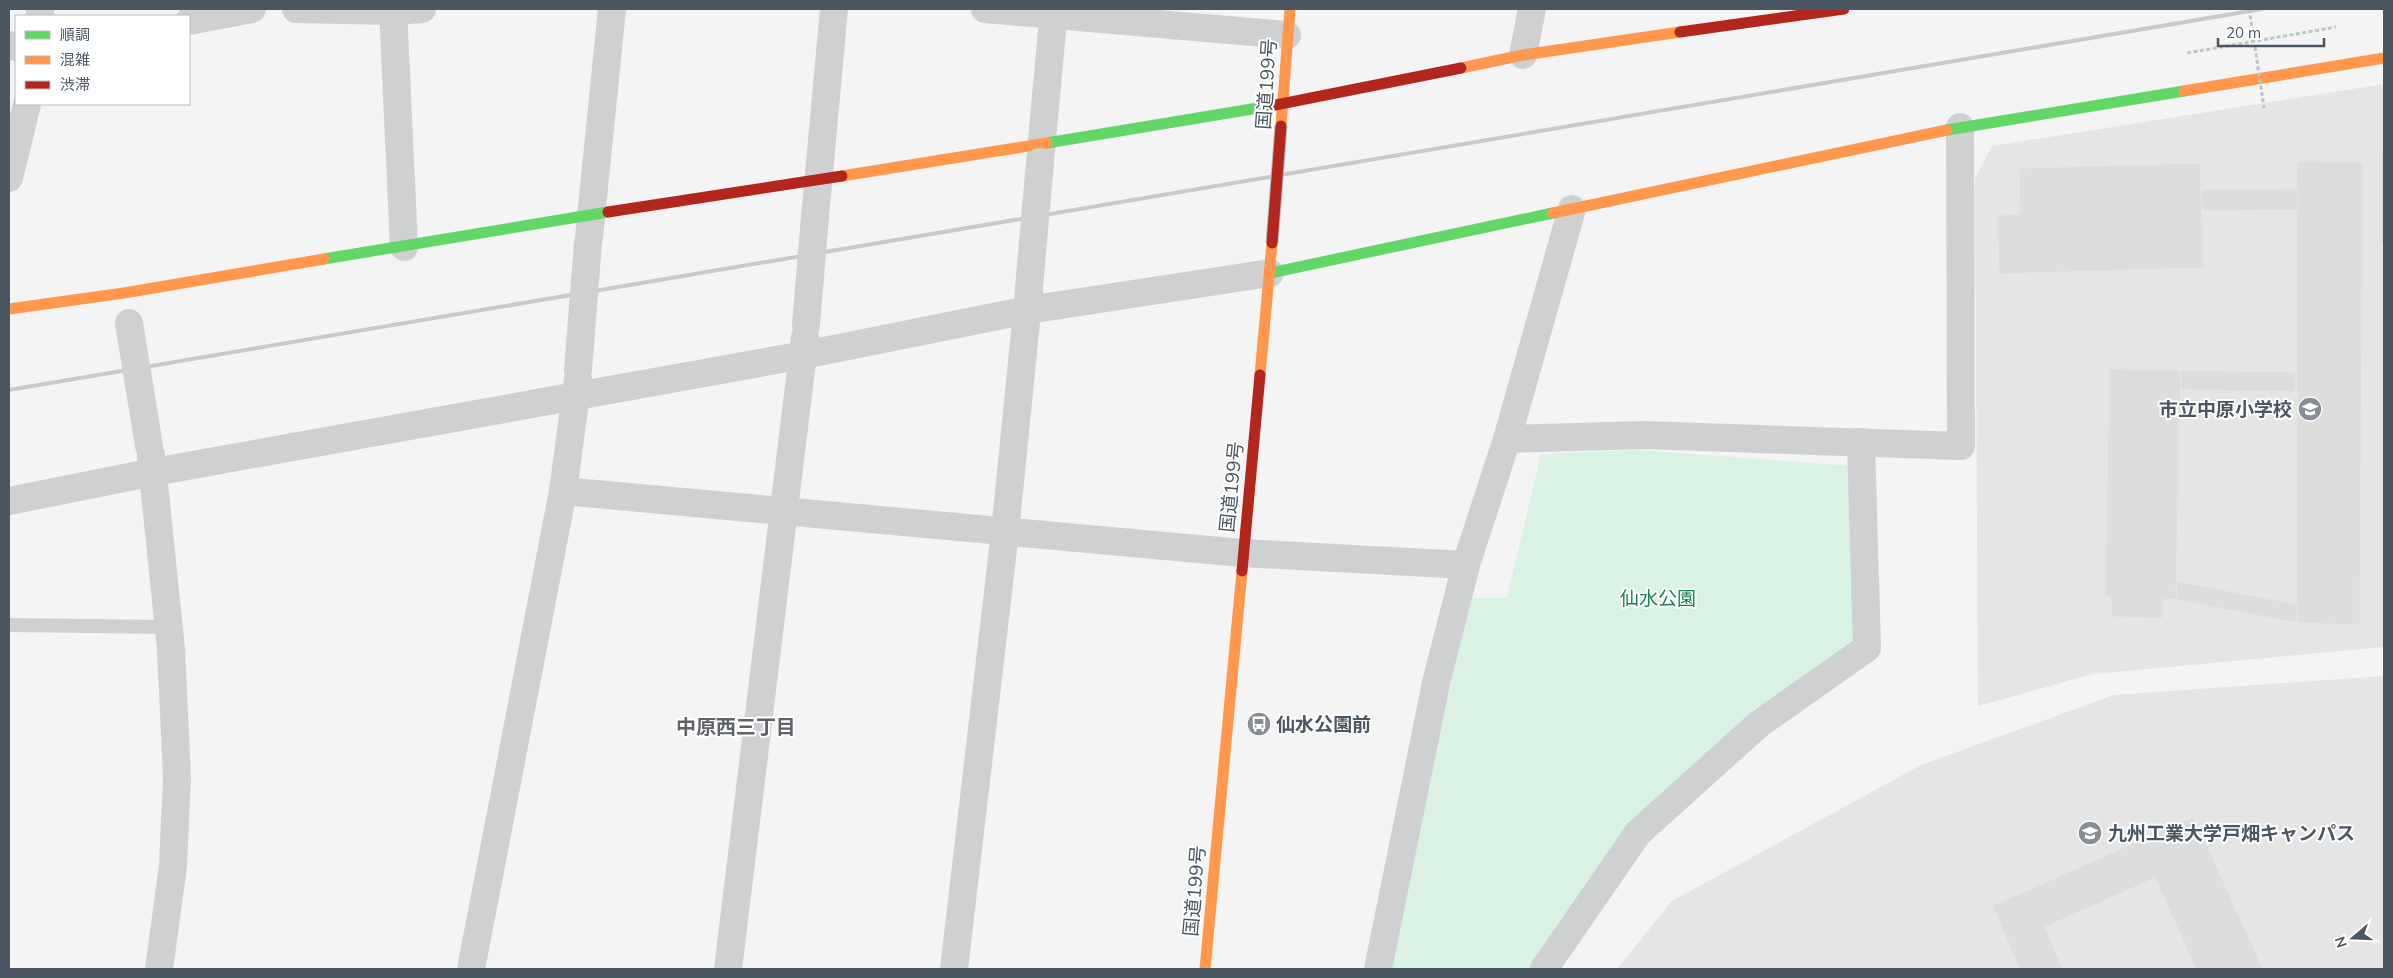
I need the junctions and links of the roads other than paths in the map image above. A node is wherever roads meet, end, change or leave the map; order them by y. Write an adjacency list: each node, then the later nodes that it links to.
1 (252, 9): 11 (street)
2 (296, 9): 9 (street)
3 (422, 9): 9 (street)
4 (612, 9): 22 (street)
5 (834, 9): 20 (street)
6 (985, 9): 10 (street)
7 (1532, 9): 13 (street)
8 (1844, 9): 13 (main road)
9 (393, 10): 23 (street)
10 (1053, 12): 12 (street); 18 (street)
11 (190, 21)
12 (1289, 22): 15 (main road, 国道199号)
13 (1523, 55): 15 (main road)
14 (2384, 58): 17 (main road)
15 (1284, 104): 18 (main road); 24 (main road, 国道199号, bridge)
16 (26, 105): 19 (street)
17 (1960, 128): 21 (main road); 31 (street)
18 (1040, 152): 20 (main road); 26 (street, bridge)
19 (9, 178)
20 (819, 180): 22 (main road); 28 (street, bridge)
21 (1572, 209): 24 (main road); 30 (street)
22 (591, 214): 23 (main road); 29 (street, bridge)
23 (404, 247): 25 (main road)
24 (1270, 273): 26 (street); 37 (main road, 国道199号)
25 (124, 293): 27 (main road); 32 (street, bridge)
26 (1028, 299): 28 (street); 36 (street)
27 (9, 309)
28 (804, 355): 29 (street); 35 (street)
29 (577, 382): 32 (street); 33 (street)
30 (1506, 439): 31 (street); 38 (street)
31 (1862, 442): 47 (street)
32 (152, 459): 34 (street); 40 (street)
33 (563, 492): 35 (street); 42 (street)
34 (9, 500)
35 (784, 513): 36 (street); 43 (street)
36 (1004, 532): 37 (street); 44 (street)
37 (1242, 553): 38 (street); 45 (main road, 国道199号)
38 (1466, 565): 46 (street)
39 (9, 625): 40 (lane)
40 (169, 626): 41 (street)
41 (159, 969)
42 (471, 969)
43 (728, 969)
44 (954, 969)
45 (1205, 969)
46 (1378, 969)
47 (1544, 969)

